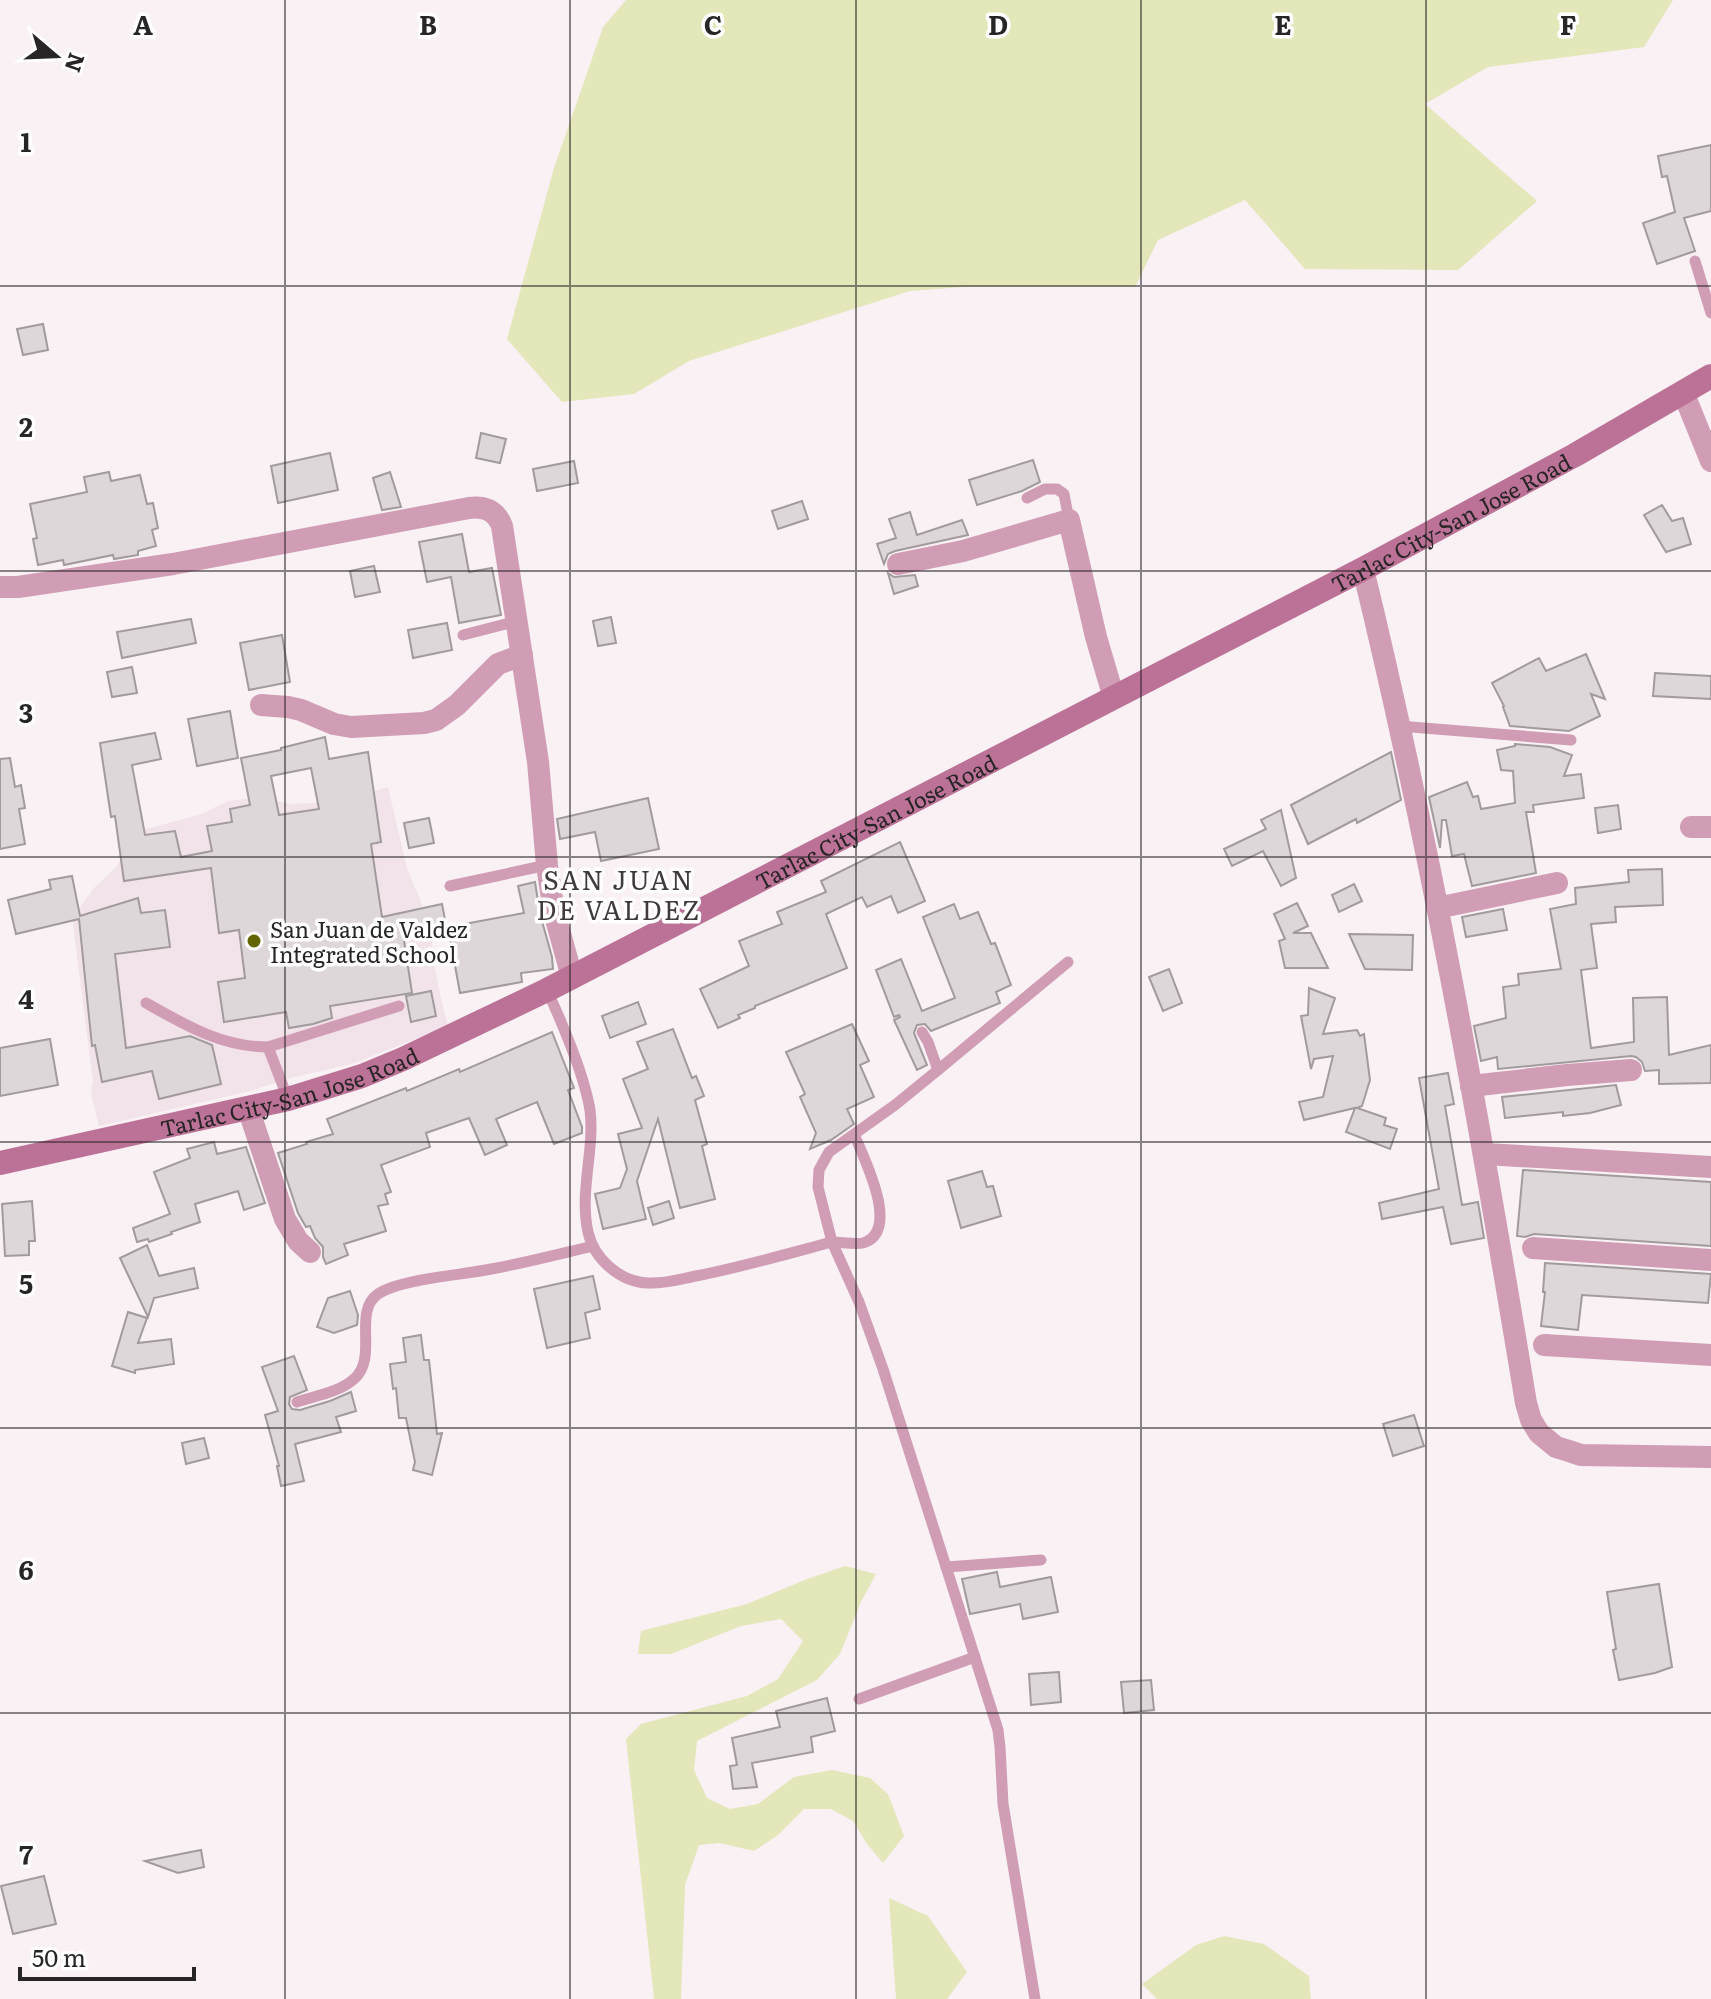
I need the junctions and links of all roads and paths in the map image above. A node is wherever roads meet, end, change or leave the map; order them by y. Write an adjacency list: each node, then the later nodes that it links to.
1 (1695, 261): 2 (lane)
2 (1711, 313)
3 (1711, 376): 4 (main road, Tarlac City-San Jose Road)
4 (1683, 392): 5 (street); 9 (main road, Tarlac City-San Jose Road)
5 (1711, 461)
6 (1027, 498): 7 (lane)
7 (1069, 520): 8 (street); 14 (street)
8 (898, 564)
9 (1363, 569): 14 (main road, Tarlac City-San Jose Road); 16 (street)
10 (0, 587): 11 (street)
11 (517, 621): 12 (lane); 13 (street)
12 (463, 635)
13 (522, 655): 15 (street); 18 (street)
14 (1114, 698): 23 (main road, Tarlac City-San Jose Road)
15 (261, 705)
16 (1399, 726): 17 (lane); 21 (street)
17 (1571, 740)
18 (547, 865): 20 (lane); 23 (street)
19 (1557, 883): 21 (street)
20 (450, 886)
21 (1437, 908): 31 (street)
22 (1068, 962): 29 (lane)
23 (572, 977): 24 (main road, Tarlac City-San Jose Road)
24 (547, 990): 32 (main road, Tarlac City-San Jose Road); 39 (lane)
25 (146, 1003): 28 (lane)
26 (399, 1006): 28 (lane)
27 (922, 1032): 29 (lane)
28 (268, 1047): 32 (lane)
29 (938, 1070): 34 (lane)
30 (1631, 1070): 31 (street)
31 (1471, 1086): 35 (street)
32 (288, 1099): 33 (main road, Tarlac City-San Jose Road)
33 (248, 1108): 36 (main road, Tarlac City-San Jose Road); 41 (street)
34 (854, 1134): 38 (lane); 38 (lane)
35 (1485, 1154): 37 (street); 46 (street)
36 (0, 1163)
37 (1711, 1167)
38 (832, 1242): 39 (lane); 48 (lane)
39 (593, 1246): 45 (lane)
40 (1533, 1248): 42 (street)
41 (310, 1252)
42 (1711, 1260)
43 (1544, 1345): 44 (street)
44 (1711, 1355)
45 (297, 1402)
46 (1711, 1457)
47 (1041, 1560): 48 (lane)
48 (946, 1567): 49 (lane)
49 (975, 1657): 50 (lane); 51 (lane)
50 (859, 1699)
51 (1035, 1999)

